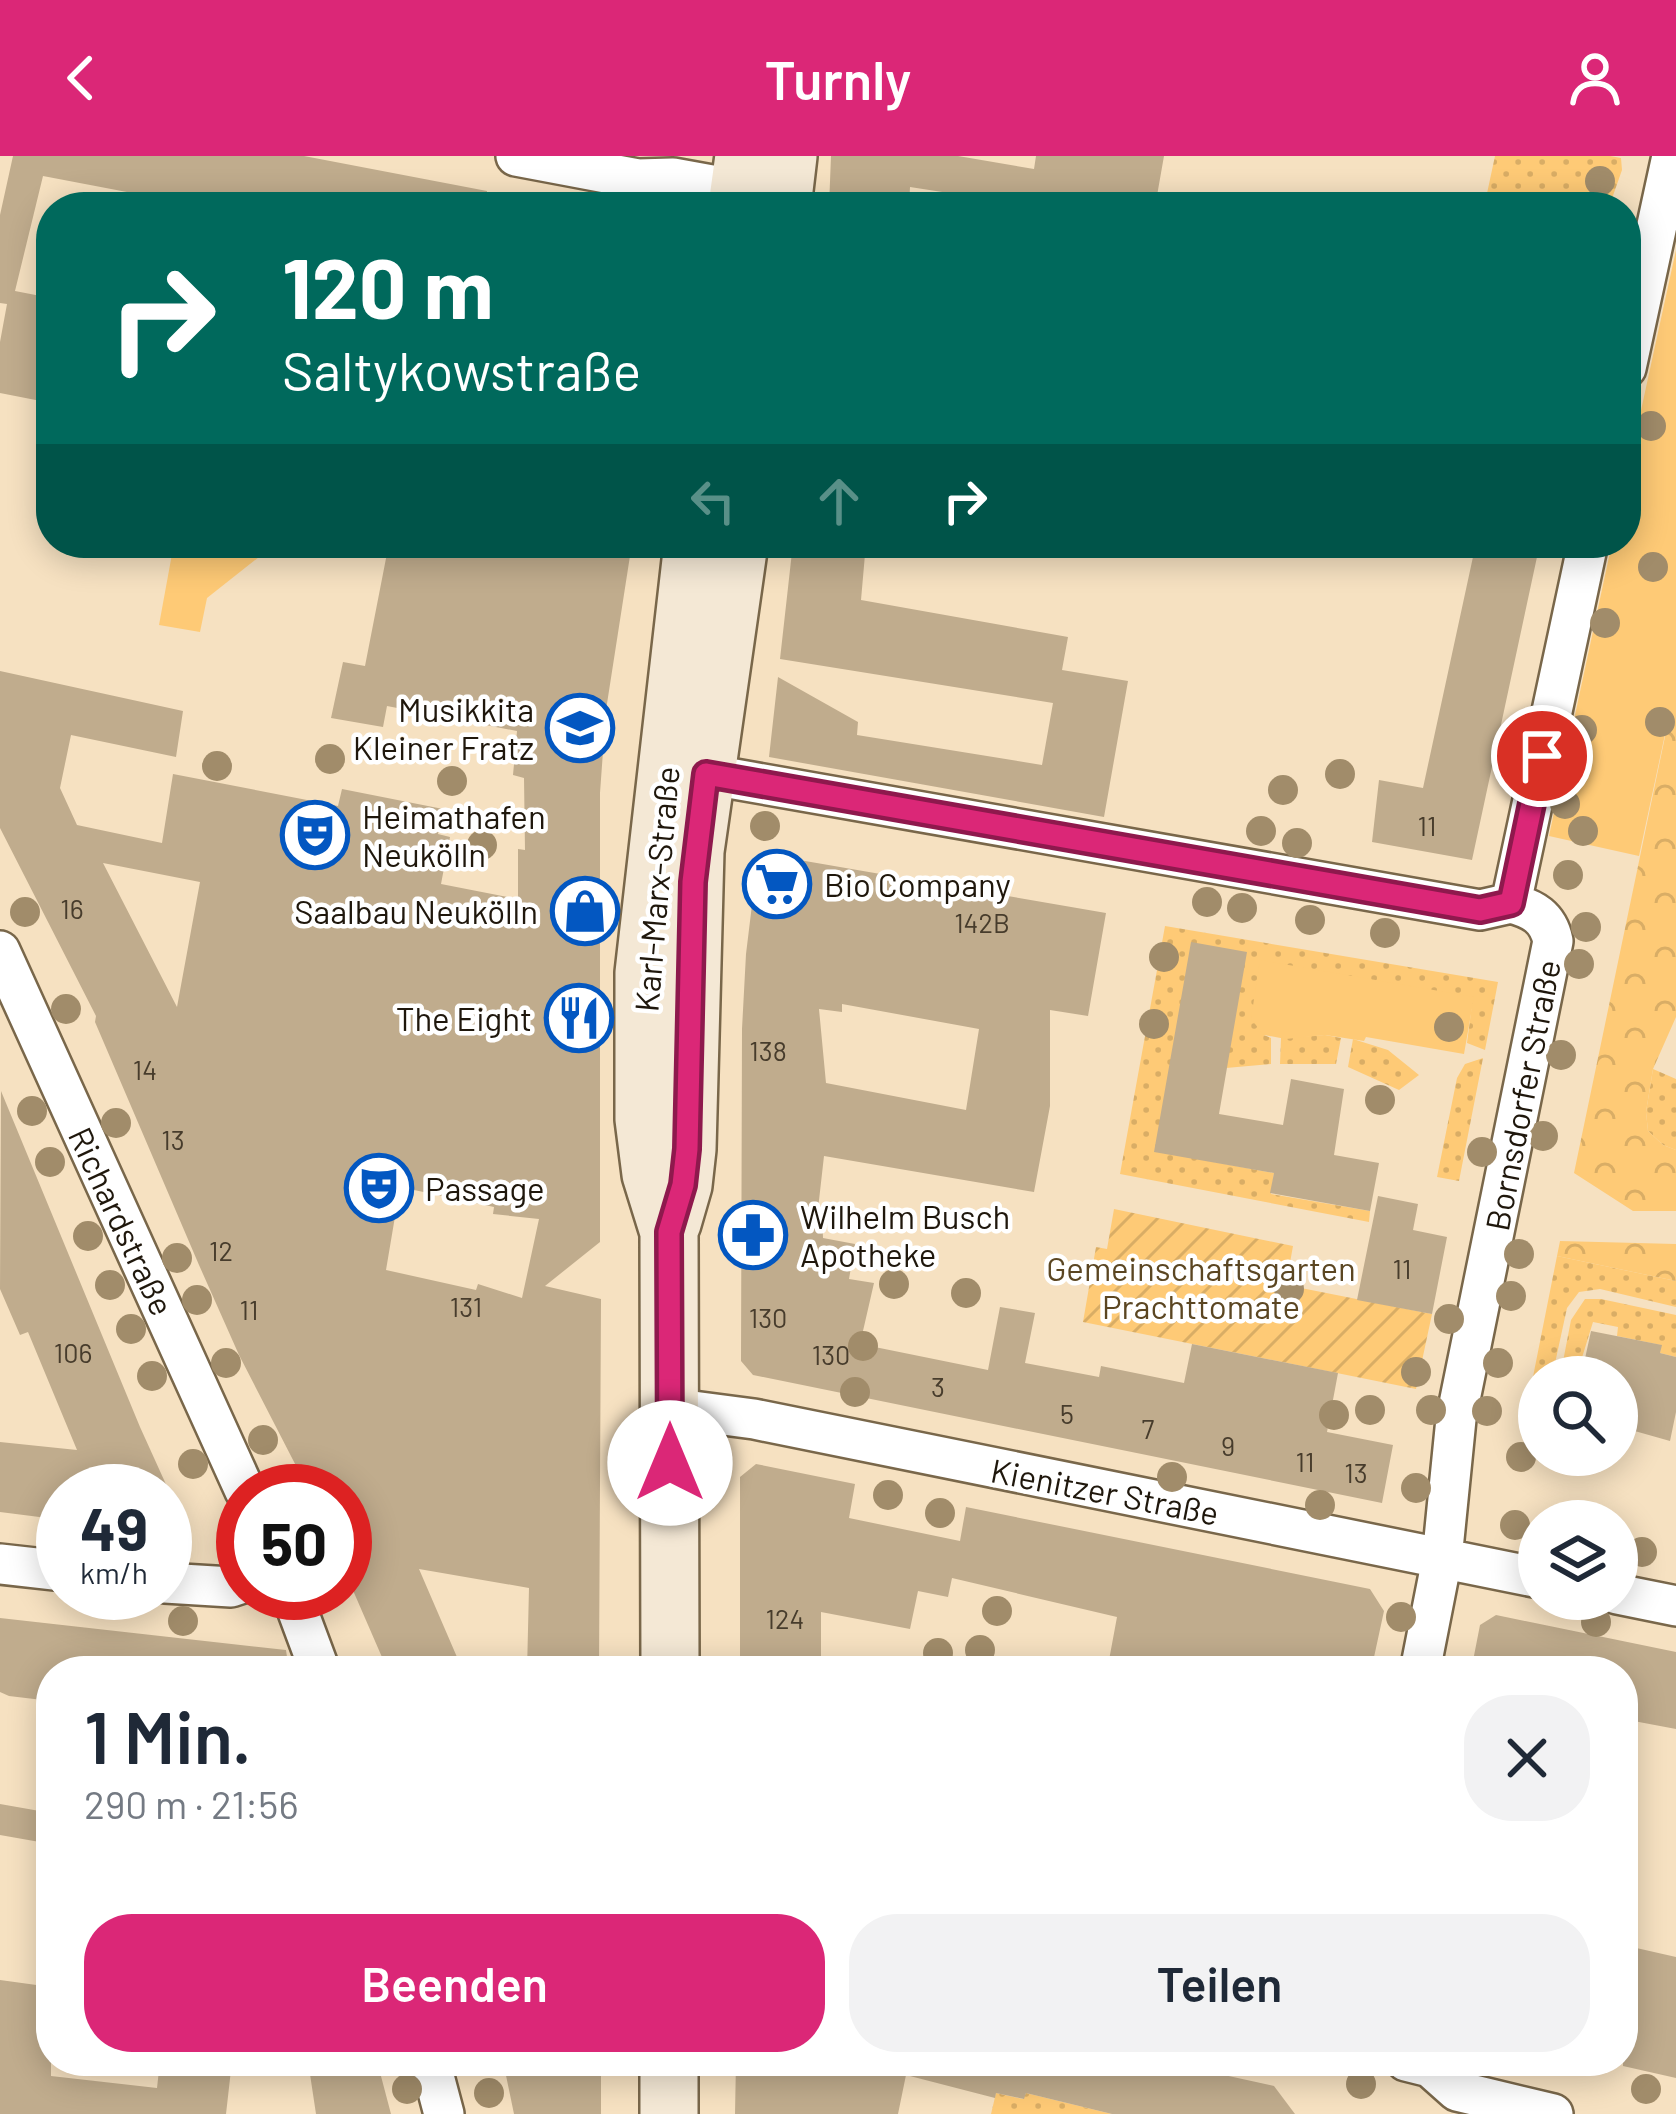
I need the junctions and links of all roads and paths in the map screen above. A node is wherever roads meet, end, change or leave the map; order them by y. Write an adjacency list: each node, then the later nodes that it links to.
1 (516, 156): 4 (street)
2 (788, 156): 4 (main road)
3 (1672, 156): 5 (street)
4 (750, 190)
5 (1641, 299)
6 (691, 558): 12 (main road, Karl-Marx-Straße)
7 (737, 558): 9 (main road, Karl-Marx-Straße)
8 (1585, 558): 10 (street)
9 (706, 774): 10 (street); 12 (main road, Karl-Marx-Straße)
10 (1511, 903): 15 (street, Bornsdorfer Straße)
11 (0, 951): 14 (street, Richardstraße)
12 (669, 1232): 13 (main road, Karl-Marx-Straße)
13 (670, 1408): 15 (street, Kienitzer Straße); 23 (main road, Karl-Marx-Straße)
14 (232, 1464)
15 (1442, 1559): 18 (street, Kienitzer Straße); 24 (street, Bornsdorfer Straße)
16 (0, 1564): 17 (street)
17 (36, 1568)
18 (1518, 1574)
19 (1638, 1598): 20 (street)
20 (1676, 1606)
21 (301, 1620): 22 (street)
22 (314, 1656)
23 (670, 1656)
24 (1423, 1656)
25 (434, 2076): 28 (street)
26 (669, 2076): 29 (main road)
27 (1440, 2076): 30 (street)
28 (444, 2114)
29 (669, 2114)
30 (1553, 2114)

